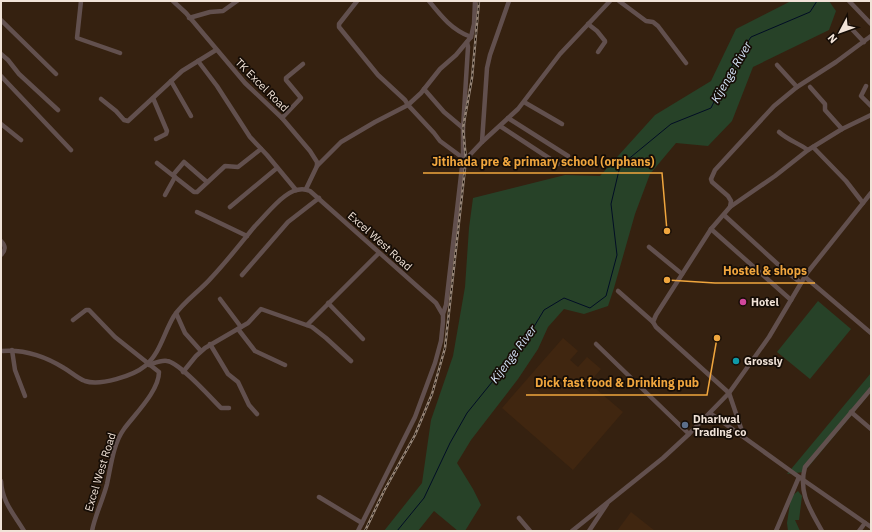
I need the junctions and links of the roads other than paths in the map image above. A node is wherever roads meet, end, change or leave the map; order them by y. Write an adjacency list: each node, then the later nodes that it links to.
1 (81, 1): 22 (street)
2 (172, 1): 11 (street, TK Excel Road)
3 (237, 1): 11 (street)
4 (357, 1): 38 (street)
5 (429, 1): 17 (street)
6 (475, 1): 17 (street)
7 (509, 1): 53 (street)
8 (610, 1): 13 (street)
9 (619, 1): 25 (street)
10 (849, 1): 14 (street)
11 (189, 18): 20 (street, TK Excel Road)
12 (1, 20): 28 (street)
13 (588, 24): 21 (street); 37 (street)
14 (871, 24)
15 (848, 25): 19 (street)
16 (871, 36): 19 (street)
17 (471, 37): 18 (street)
18 (467, 42): 34 (street); 48 (street)
19 (864, 42): 32 (street)
20 (216, 50): 24 (street); 43 (street, TK Excel Road)
21 (598, 52)
22 (120, 53)
23 (1, 54): 40 (street)
24 (198, 61): 30 (street); 55 (street)
25 (686, 63)
26 (303, 64): 43 (street)
27 (777, 66): 32 (street)
28 (56, 74)
29 (1, 76): 56 (street)
30 (171, 81): 35 (street); 42 (street)
31 (866, 86): 39 (street)
32 (797, 87): 73 (street)
33 (810, 87): 49 (street)
34 (424, 90): 38 (street); 48 (street)
35 (153, 98): 36 (street); 51 (street)
36 (101, 99)
37 (524, 102): 44 (street); 46 (street)
38 (408, 105): 59 (street); 62 (street)
39 (871, 106)
40 (58, 110)
41 (871, 115): 49 (street)
42 (191, 116)
43 (282, 118): 62 (street, TK Excel Road)
44 (508, 118): 47 (street); 58 (street)
45 (1, 124): 52 (street)
46 (562, 124)
47 (500, 126): 53 (street); 61 (street)
48 (463, 128): 59 (street)
49 (842, 129): 54 (street)
50 (779, 132): 57 (street)
51 (156, 139)
52 (21, 140)
53 (482, 142): 59 (street)
54 (813, 146): 57 (street); 71 (street)
55 (261, 149): 63 (street); 65 (street)
56 (71, 150)
57 (808, 150): 73 (street)
58 (568, 156)
59 (465, 159): 91 (street)
60 (157, 163): 64 (street)
61 (558, 164)
62 (317, 166): 66 (street)
63 (277, 168): 67 (street); 72 (street)
64 (174, 176): 65 (street); 65 (street); 69 (street)
65 (207, 182)
66 (306, 189): 67 (street); 70 (street, Excel West Road)
67 (296, 190): 77 (street)
68 (871, 193): 71 (street)
69 (165, 195)
70 (319, 198): 80 (street, Excel West Road); 83 (street)
71 (863, 203): 84 (street)
72 (230, 207)
73 (730, 207): 75 (street)
74 (197, 212): 77 (street)
75 (724, 215): 76 (street); 85 (street)
76 (711, 229): 82 (street); 88 (street)
77 (247, 236): 90 (street)
78 (1, 241): 81 (street)
79 (649, 247): 82 (street)
80 (379, 253): 89 (street); 91 (street, Excel West Road)
81 (1, 255)
82 (682, 274): 93 (street)
83 (242, 275)
84 (805, 277): 85 (street); 96 (street)
85 (801, 283): 88 (street)
86 (618, 291): 93 (street)
87 (220, 299): 95 (street)
88 (791, 300): 108 (street)
89 (328, 303): 94 (street); 97 (street)
90 (176, 313): 101 (street); 104 (street)
91 (443, 314): 123 (street)
92 (73, 320): 104 (street)
93 (653, 322): 108 (street)
94 (307, 325): 95 (street); 103 (street)
95 (240, 328): 98 (street); 105 (street)
96 (871, 332)
97 (363, 339)
98 (210, 344): 101 (street); 113 (street)
99 (596, 344): 115 (street)
100 (12, 350): 102 (street); 104 (street); 109 (street)
101 (202, 350): 106 (street)
102 (1, 351)
103 (351, 361)
104 (148, 364): 106 (street); 127 (street, Excel West Road)
105 (285, 365)
106 (184, 372): 110 (street)
107 (871, 388): 111 (street)
108 (729, 394): 112 (street); 116 (street)
109 (25, 396)
110 (230, 408)
111 (851, 412): 114 (street); 118 (street)
112 (710, 413): 115 (street); 116 (street)
113 (257, 414)
114 (871, 429)
115 (689, 434): 121 (street)
116 (744, 437): 117 (street)
117 (799, 477): 118 (street); 132 (street)
118 (803, 480): 124 (street); 133 (street)
119 (1, 481): 126 (street)
120 (319, 497): 123 (street)
121 (610, 499): 130 (street); 131 (street)
122 (519, 518): 129 (street)
123 (362, 523): 128 (street)
124 (865, 523): 125 (street); 134 (street)
125 (871, 527)
126 (24, 531)
127 (92, 531)
128 (358, 531)
129 (530, 531)
130 (572, 531)
131 (589, 531)
132 (776, 531)
133 (822, 531)
134 (859, 531)

